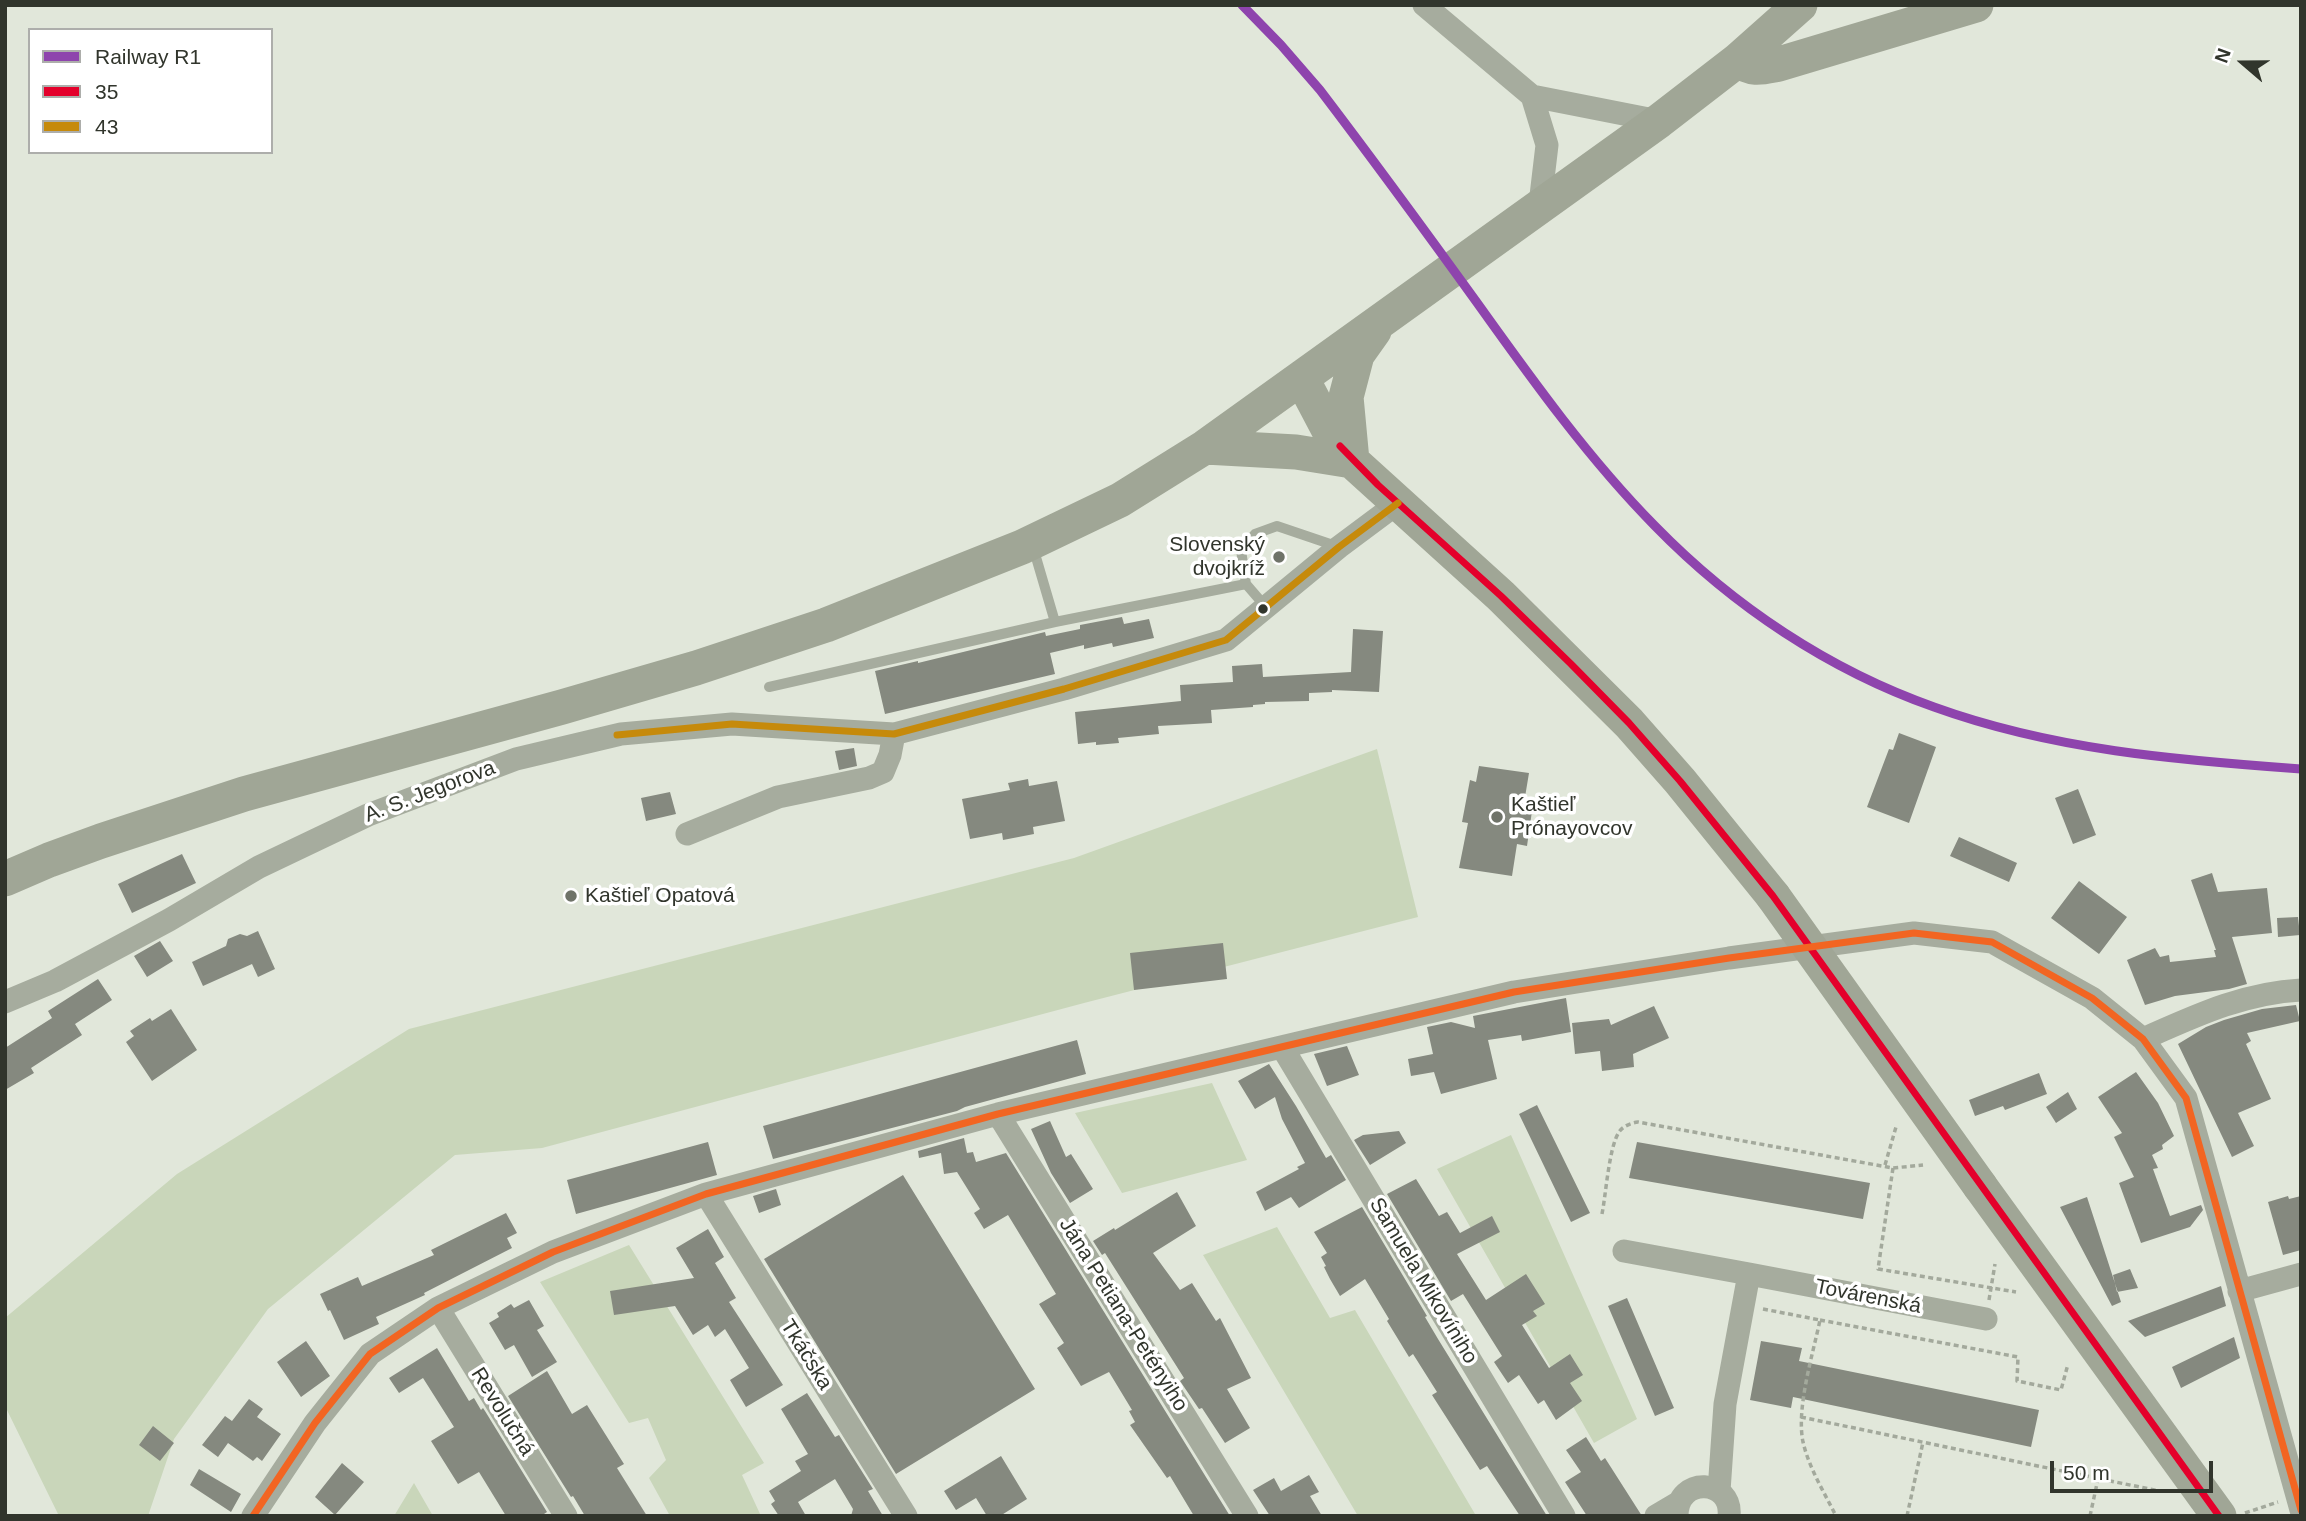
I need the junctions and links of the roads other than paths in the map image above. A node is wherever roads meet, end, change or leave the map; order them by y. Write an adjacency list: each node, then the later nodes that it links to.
1 (1424, 5): 5 (street)
2 (1800, 5): 4 (main road)
3 (1976, 5): 4 (main road)
4 (1738, 60): 6 (main road)
5 (1532, 96): 6 (street); 7 (street)
6 (1658, 121): 7 (main road)
7 (1540, 204): 8 (main road)
8 (1384, 317): 9 (main road); 11 (main road)
9 (1302, 379): 10 (main road); 11 (main road)
10 (1205, 447): 11 (main road); 13 (main road)
11 (1352, 460): 12 (main road)
12 (1398, 503): 14 (street, A. S. Jegorova); 44 (main road, bridge)
13 (1031, 542): 17 (lane); 21 (main road)
14 (1339, 547): 15 (lane); 16 (street, A. S. Jegorova)
15 (1246, 584): 16 (lane); 17 (lane)
16 (1265, 606): 19 (street, A. S. Jegorova)
17 (1055, 622): 18 (lane)
18 (769, 687)
19 (894, 733): 20 (street); 23 (street, A. S. Jegorova)
20 (687, 834)
21 (5, 880)
22 (2301, 990): 24 (street)
23 (5, 1002)
24 (2143, 1039): 25 (street); 31 (street)
25 (1282, 1047): 26 (street); 41 (street, Samuela Mikovíniho)
26 (998, 1114): 27 (street); 40 (street, Jána Petiana-Petényiho)
27 (706, 1194): 32 (street); 39 (street, Tkáčska)
28 (1624, 1251): 29 (street, Továrenská)
29 (1749, 1274): 33 (street, Továrenská); 34 (street)
30 (2301, 1274): 31 (street)
31 (2239, 1291): 35 (street)
32 (438, 1308): 37 (street); 38 (street, Revolučná)
33 (1986, 1319)
34 (1709, 1489): 36 (street); 43 (street)
35 (2300, 1503)
36 (1678, 1509): 42 (street)
37 (253, 1516)
38 (566, 1516)
39 (906, 1516)
40 (1247, 1516)
41 (1564, 1516)
42 (1656, 1516)
43 (1729, 1516)
44 (2219, 1516)

